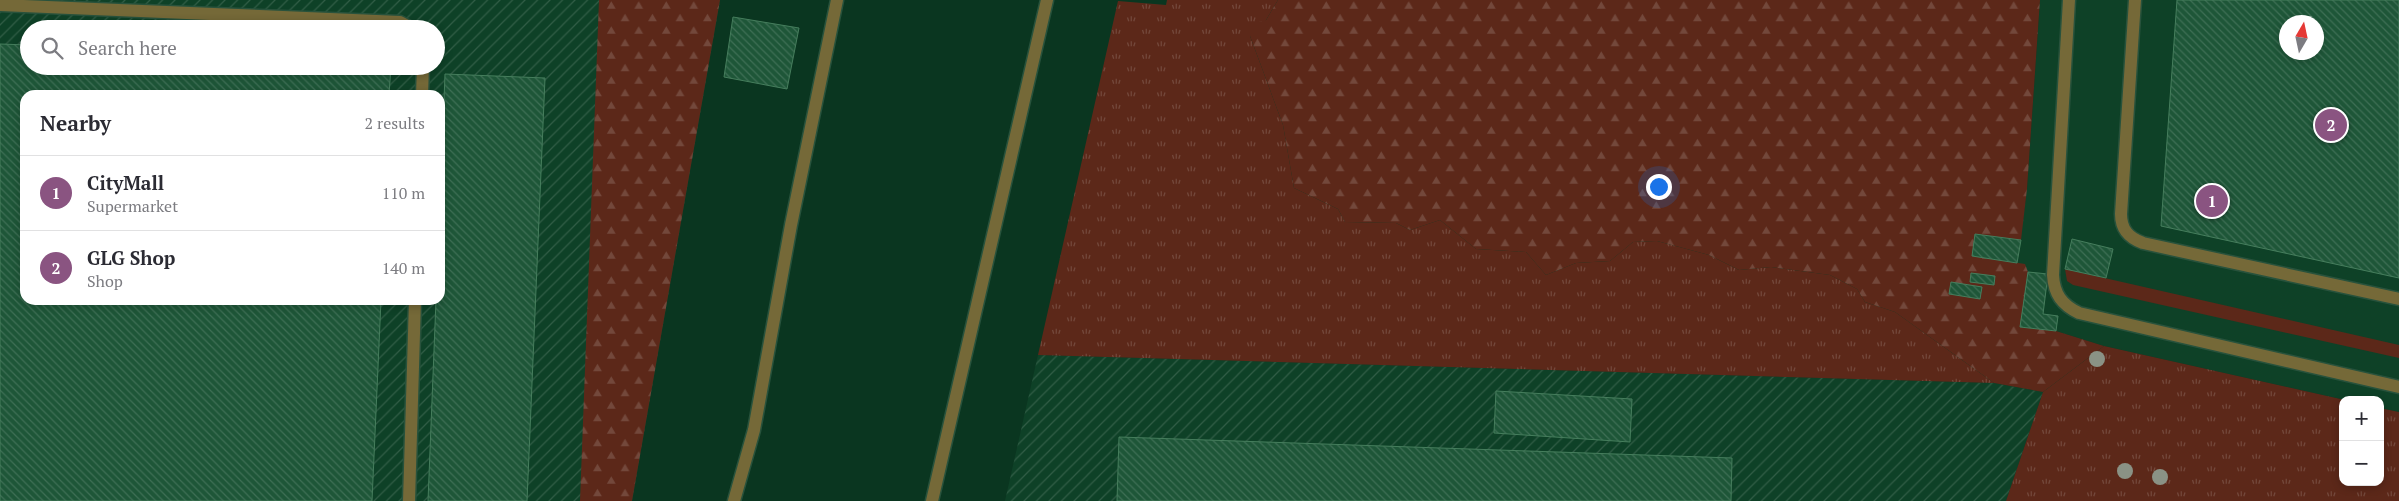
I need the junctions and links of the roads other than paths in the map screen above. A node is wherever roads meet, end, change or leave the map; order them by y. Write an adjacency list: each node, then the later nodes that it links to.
1 (837, 0): 13 (street)
2 (1047, 0): 14 (street)
3 (2069, 0): 11 (street)
4 (2135, 0): 9 (street)
5 (0, 5): 6 (street)
6 (353, 20)
7 (423, 75): 8 (street)
8 (422, 90)
9 (2399, 299)
10 (415, 305): 12 (street)
11 (2399, 387)
12 (409, 501)
13 (734, 501)
14 (932, 501)

